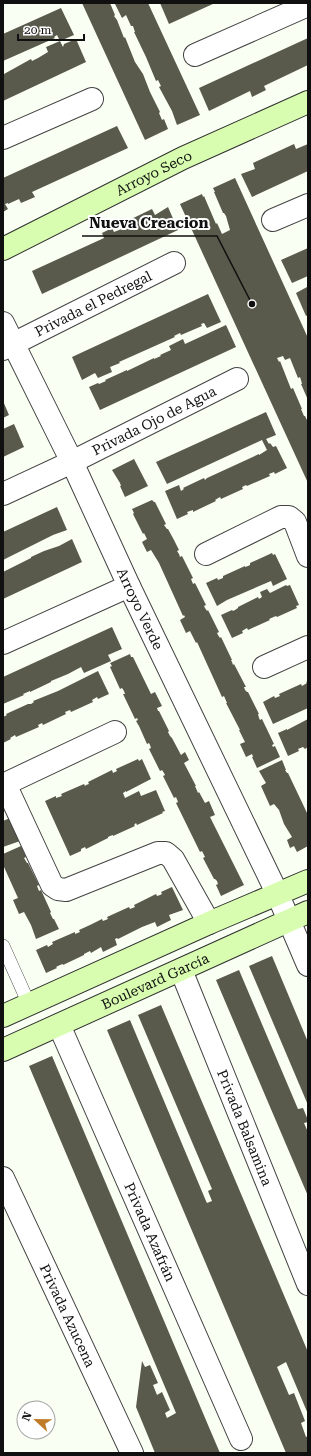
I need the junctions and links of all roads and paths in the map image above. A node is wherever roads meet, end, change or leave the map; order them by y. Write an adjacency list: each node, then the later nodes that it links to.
1 (308, 5): 2 (street)
2 (195, 55)
3 (92, 99): 5 (street)
4 (308, 102): 8 (main road, Arroyo Seco)
5 (3, 138)
6 (308, 205): 7 (street)
7 (274, 220)
8 (3, 249)
9 (174, 263): 11 (street, Privada el Pedregal)
10 (3, 323): 11 (street, Arroyo Verde)
11 (8, 347): 13 (street, Arroyo Verde)
12 (237, 379): 13 (street, Privada Ojo de Agua)
13 (72, 462): 14 (street, Privada Ojo de Agua); 17 (street, Arroyo Verde)
14 (3, 494)
15 (206, 554): 16 (street)
16 (308, 556)
17 (129, 586): 18 (street); 24 (street, Arroyo Verde)
18 (3, 643)
19 (308, 647): 20 (street)
20 (264, 667)
21 (115, 732): 22 (street)
22 (4, 784): 26 (street)
23 (308, 881): 24 (main road)
24 (278, 895): 25 (street, Arroyo Verde); 26 (main road)
25 (298, 916): 28 (street, Arroyo Verde); 29 (main road, Boulevard García)
26 (209, 923): 30 (main road)
27 (3, 946): 30 (lane)
28 (308, 965)
29 (181, 970): 32 (main road, Boulevard García); 35 (street, Privada Balsamina)
30 (29, 1004): 31 (main road)
31 (3, 1016)
32 (58, 1025): 33 (main road, Boulevard García); 36 (street, Privada Azafrán)
33 (3, 1050)
34 (3, 1178): 37 (street, Privada Azucena)
35 (308, 1284)
36 (241, 1439)
37 (132, 1453)

